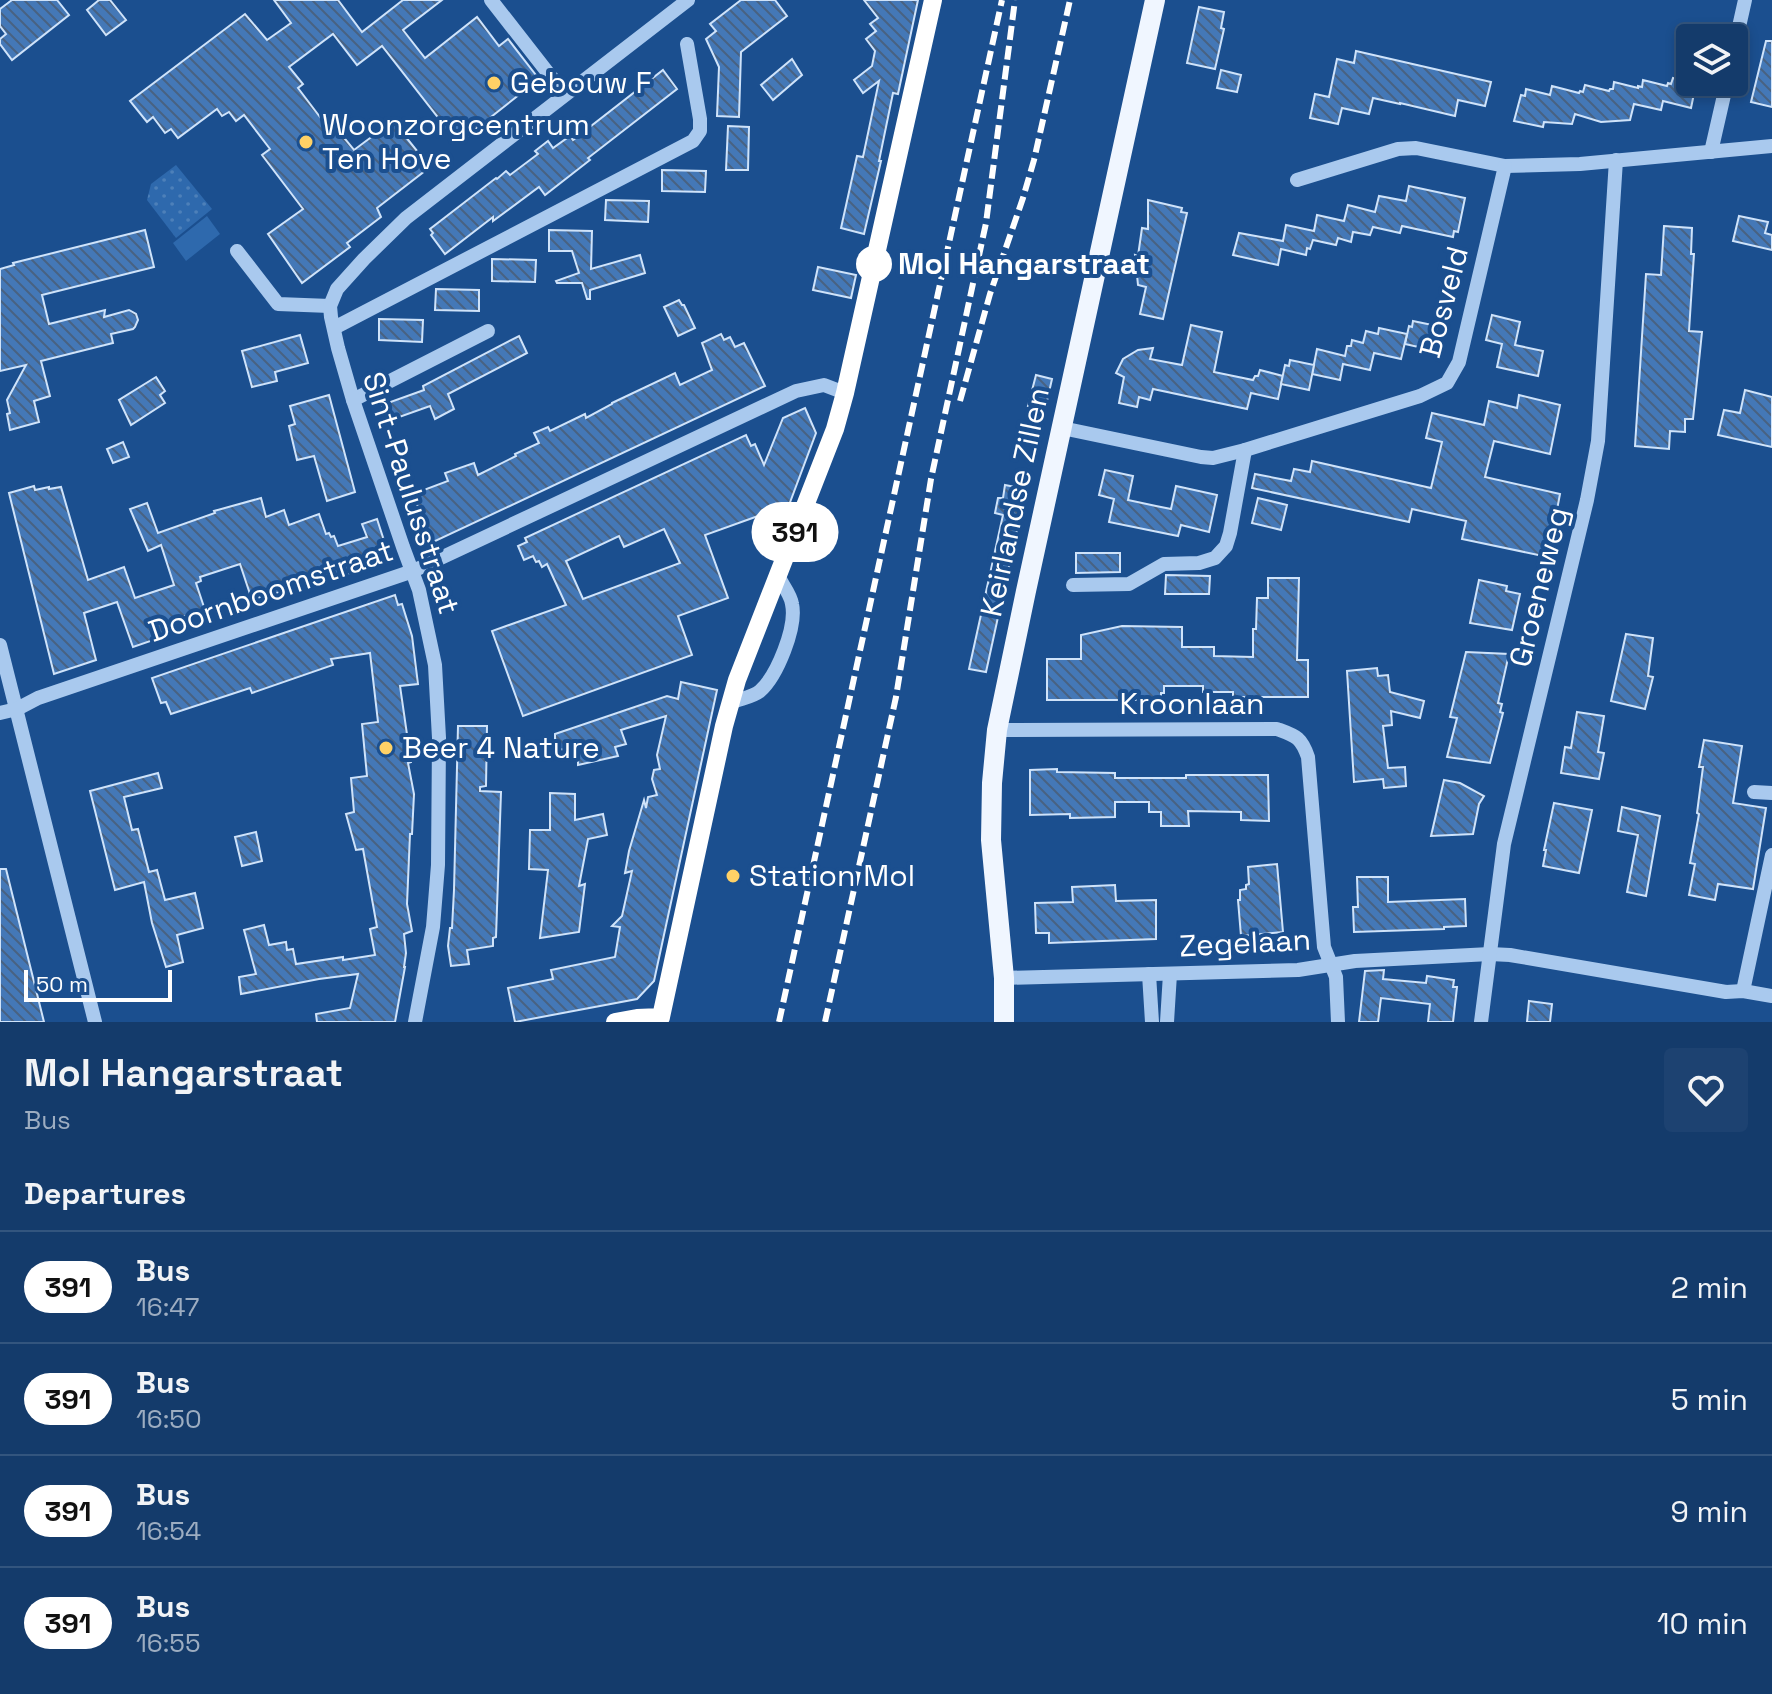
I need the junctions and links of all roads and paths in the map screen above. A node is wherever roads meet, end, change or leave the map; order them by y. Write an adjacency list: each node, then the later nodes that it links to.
1 (491, 0): 8 (street)
2 (688, 0): 8 (street)
3 (933, 0): 19 (street)
4 (1155, 0): 21 (main road, Keirlandse Zillen)
5 (1745, 0): 6 (street)
6 (1740, 24)
7 (687, 44): 17 (street)
8 (572, 89): 16 (street)
9 (1724, 96): 11 (street)
10 (1772, 146): 11 (street)
11 (1711, 152): 12 (street)
12 (1616, 160): 13 (street); 34 (street, Groeneweg)
13 (1505, 166): 14 (street); 22 (street, Bosveld)
14 (1297, 180)
15 (237, 251): 16 (street)
16 (330, 306): 17 (street, Sint-Paulusstraat)
17 (334, 328): 20 (street, Sint-Paulusstraat)
18 (488, 331): 20 (street)
19 (845, 393): 23 (street, Doornboomstraat); 24 (street)
20 (353, 400): 23 (street, Sint-Paulusstraat)
21 (1062, 428): 22 (street, Bosveld); 30 (main road, Keirlandse Zillen)
22 (1245, 450): 25 (street)
23 (413, 571): 28 (street, Doornboomstraat); 43 (street, Sint-Paulusstraat)
24 (778, 576): 27 (street); 27 (street)
25 (1073, 585)
26 (0, 645): 28 (street)
27 (731, 703): 41 (street)
28 (17, 709): 29 (street, Doornboomstraat); 42 (street)
29 (0, 713)
30 (997, 730): 35 (street, Kroonlaan); 38 (main road, Keirlandse Zillen)
31 (1754, 792): 32 (street)
32 (1772, 793)
33 (1772, 855): 39 (street)
34 (1490, 954): 35 (street, Zegelaan); 39 (street, Zegelaan); 49 (street, Groeneweg)
35 (1331, 964): 37 (street, Zegelaan); 48 (street, Kroonlaan)
36 (1149, 974): 37 (street, Zegelaan); 38 (street, Zegelaan); 46 (street)
37 (1170, 974): 47 (street)
38 (1004, 978): 45 (main road, Keirlandse Zillen)
39 (1743, 991): 40 (street, Zegelaan)
40 (1772, 996)
41 (660, 1019): 44 (street)
42 (95, 1022)
43 (415, 1022)
44 (615, 1022)
45 (1004, 1022)
46 (1152, 1022)
47 (1167, 1022)
48 (1338, 1022)
49 (1481, 1022)

